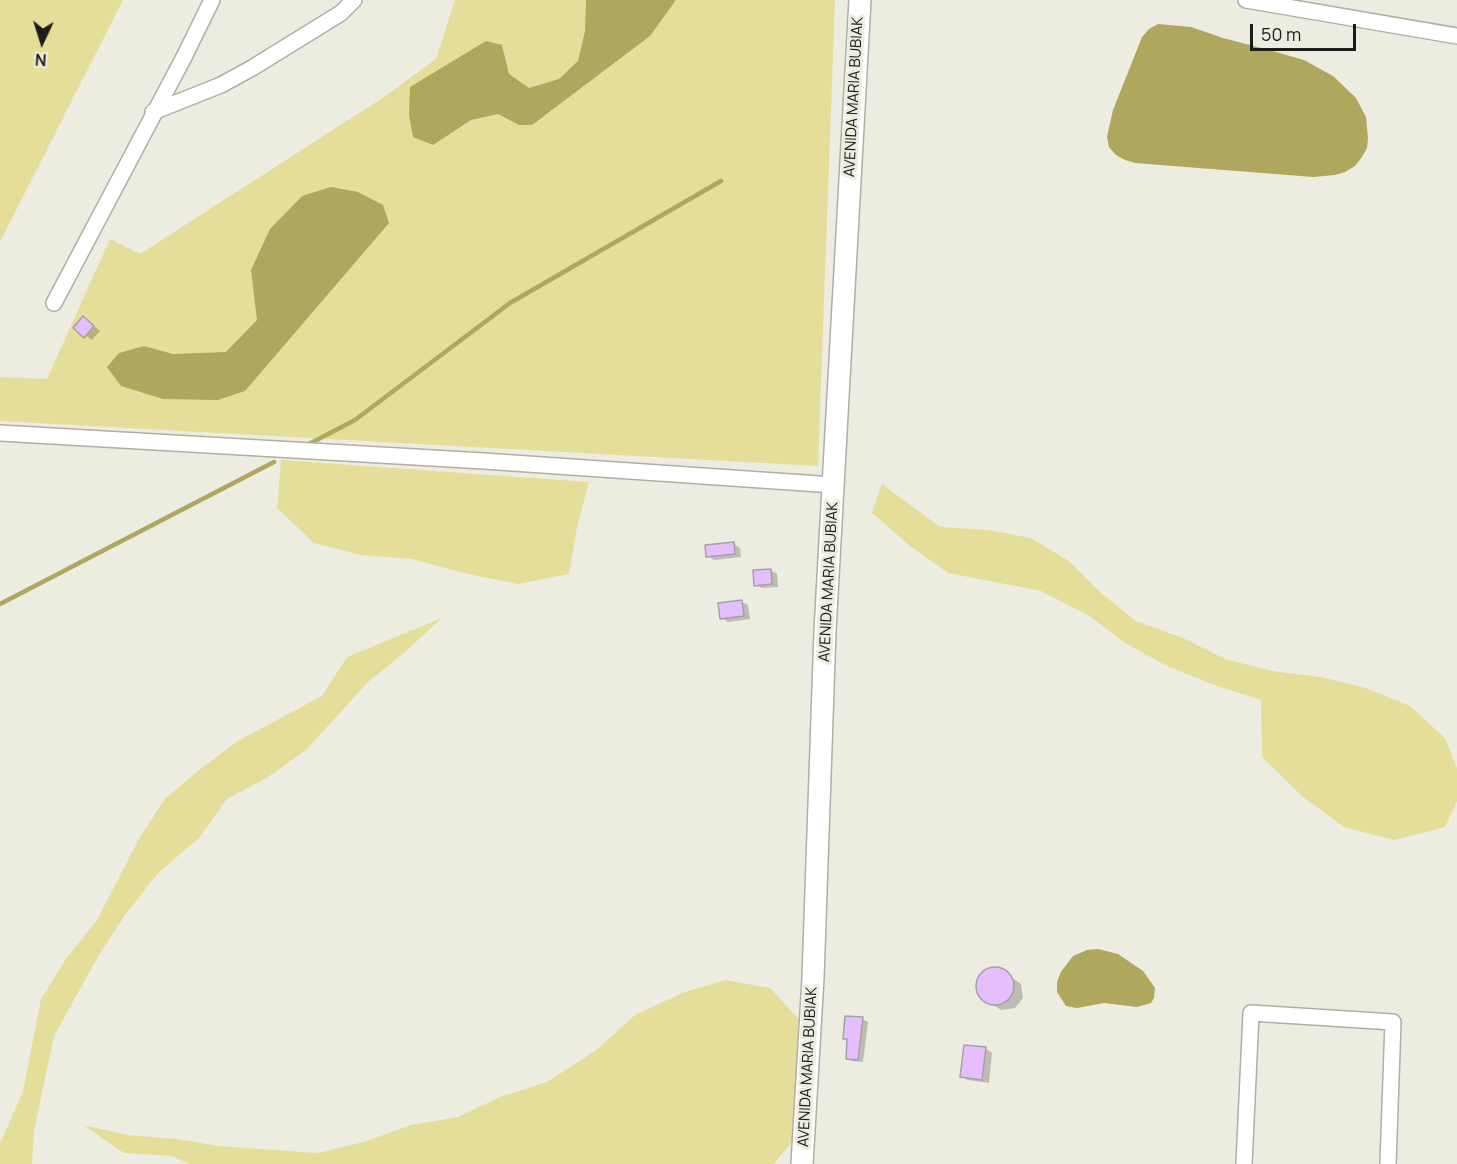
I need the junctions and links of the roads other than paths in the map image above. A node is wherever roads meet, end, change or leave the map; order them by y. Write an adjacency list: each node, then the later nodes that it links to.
1 (212, 0): 6 (street)
2 (354, 0): 6 (street)
3 (860, 0): 9 (street, AVENIDA MARIA BUBIAK)
4 (1246, 0): 5 (street)
5 (1457, 36)
6 (153, 112): 7 (street)
7 (54, 303)
8 (0, 433): 9 (street)
9 (834, 485): 10 (street, AVENIDA MARIA BUBIAK)
10 (802, 1164)
11 (1244, 1164): 12 (street)
12 (1389, 1164)

